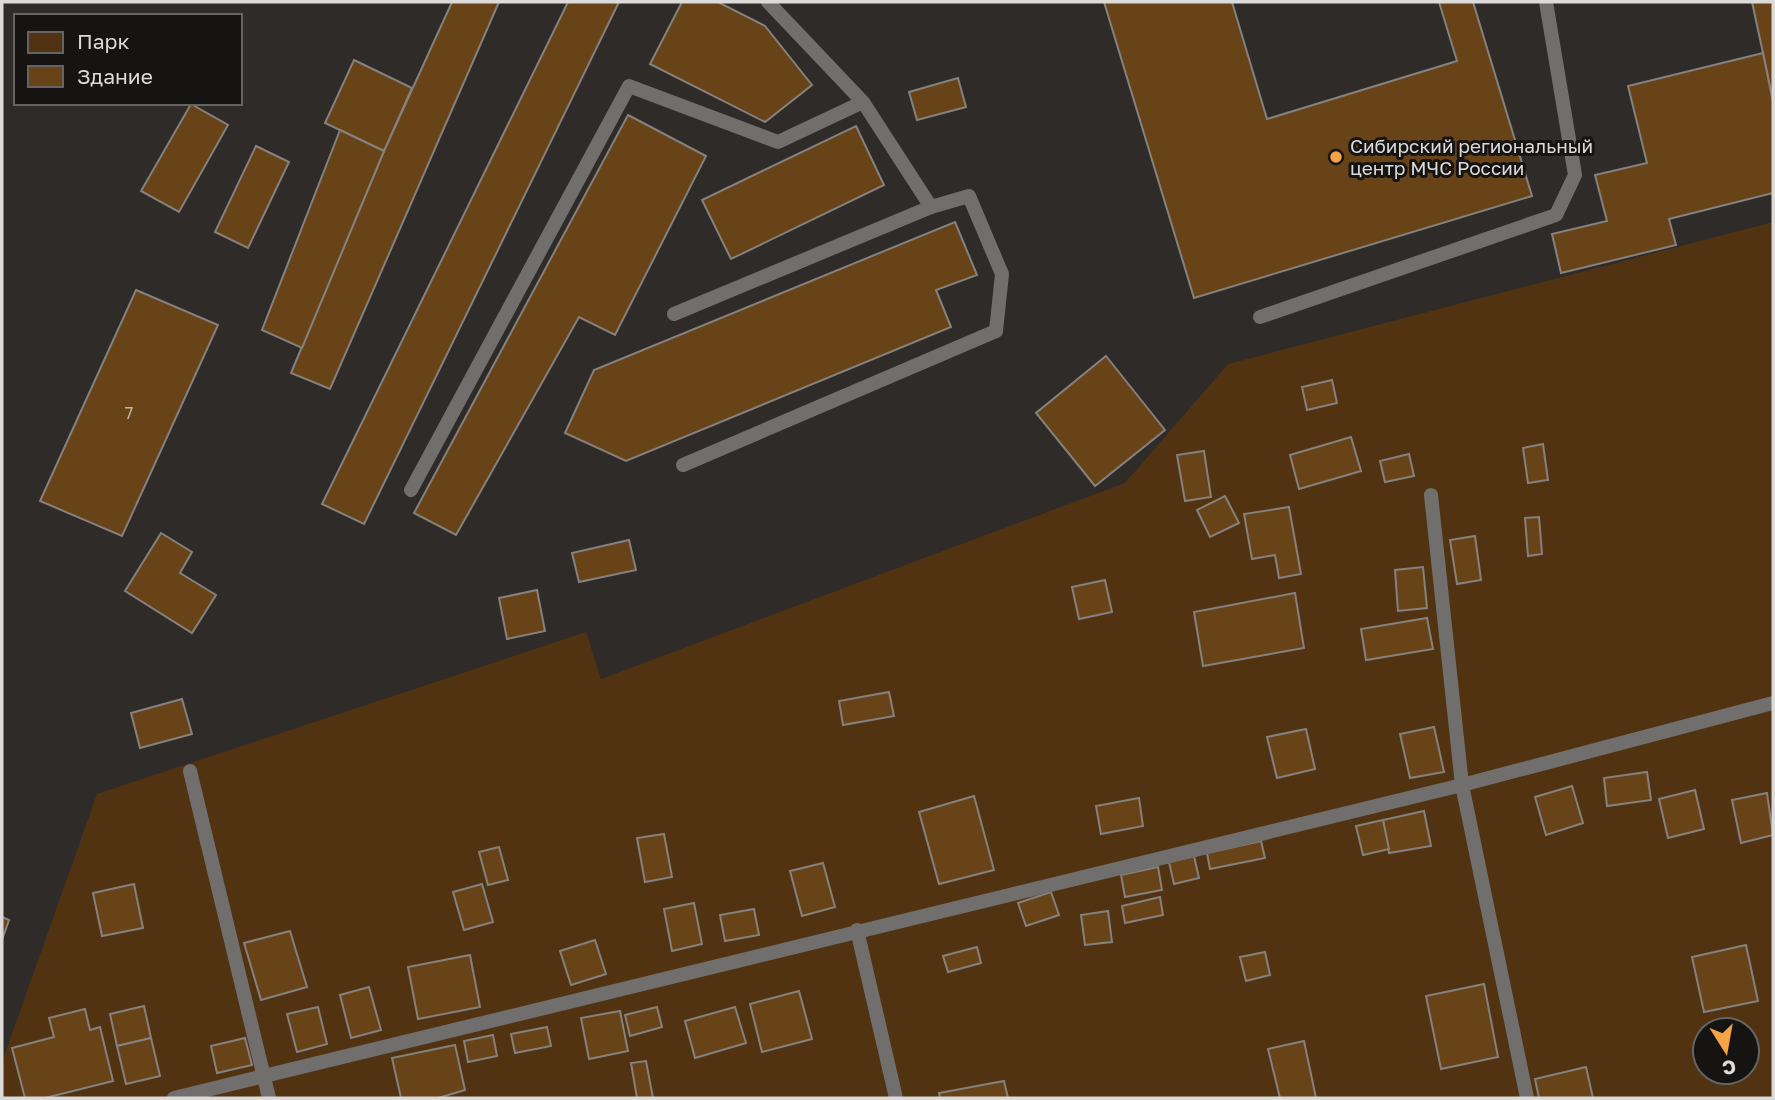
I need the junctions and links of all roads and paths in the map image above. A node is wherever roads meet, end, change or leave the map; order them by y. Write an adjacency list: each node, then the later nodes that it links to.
1 (768, 2): 3 (lane)
2 (1546, 2): 6 (lane)
3 (863, 102): 4 (lane); 8 (lane)
4 (931, 207): 5 (lane); 7 (lane)
5 (674, 314)
6 (1260, 317)
7 (682, 465)
8 (411, 490)
9 (1431, 495): 12 (lane)
10 (1773, 703): 12 (lane)
11 (190, 771): 14 (lane)
12 (1462, 785): 13 (lane); 18 (lane)
13 (857, 930): 14 (lane); 17 (lane)
14 (264, 1077): 15 (lane); 16 (lane)
15 (174, 1098)
16 (269, 1098)
17 (896, 1098)
18 (1527, 1098)

